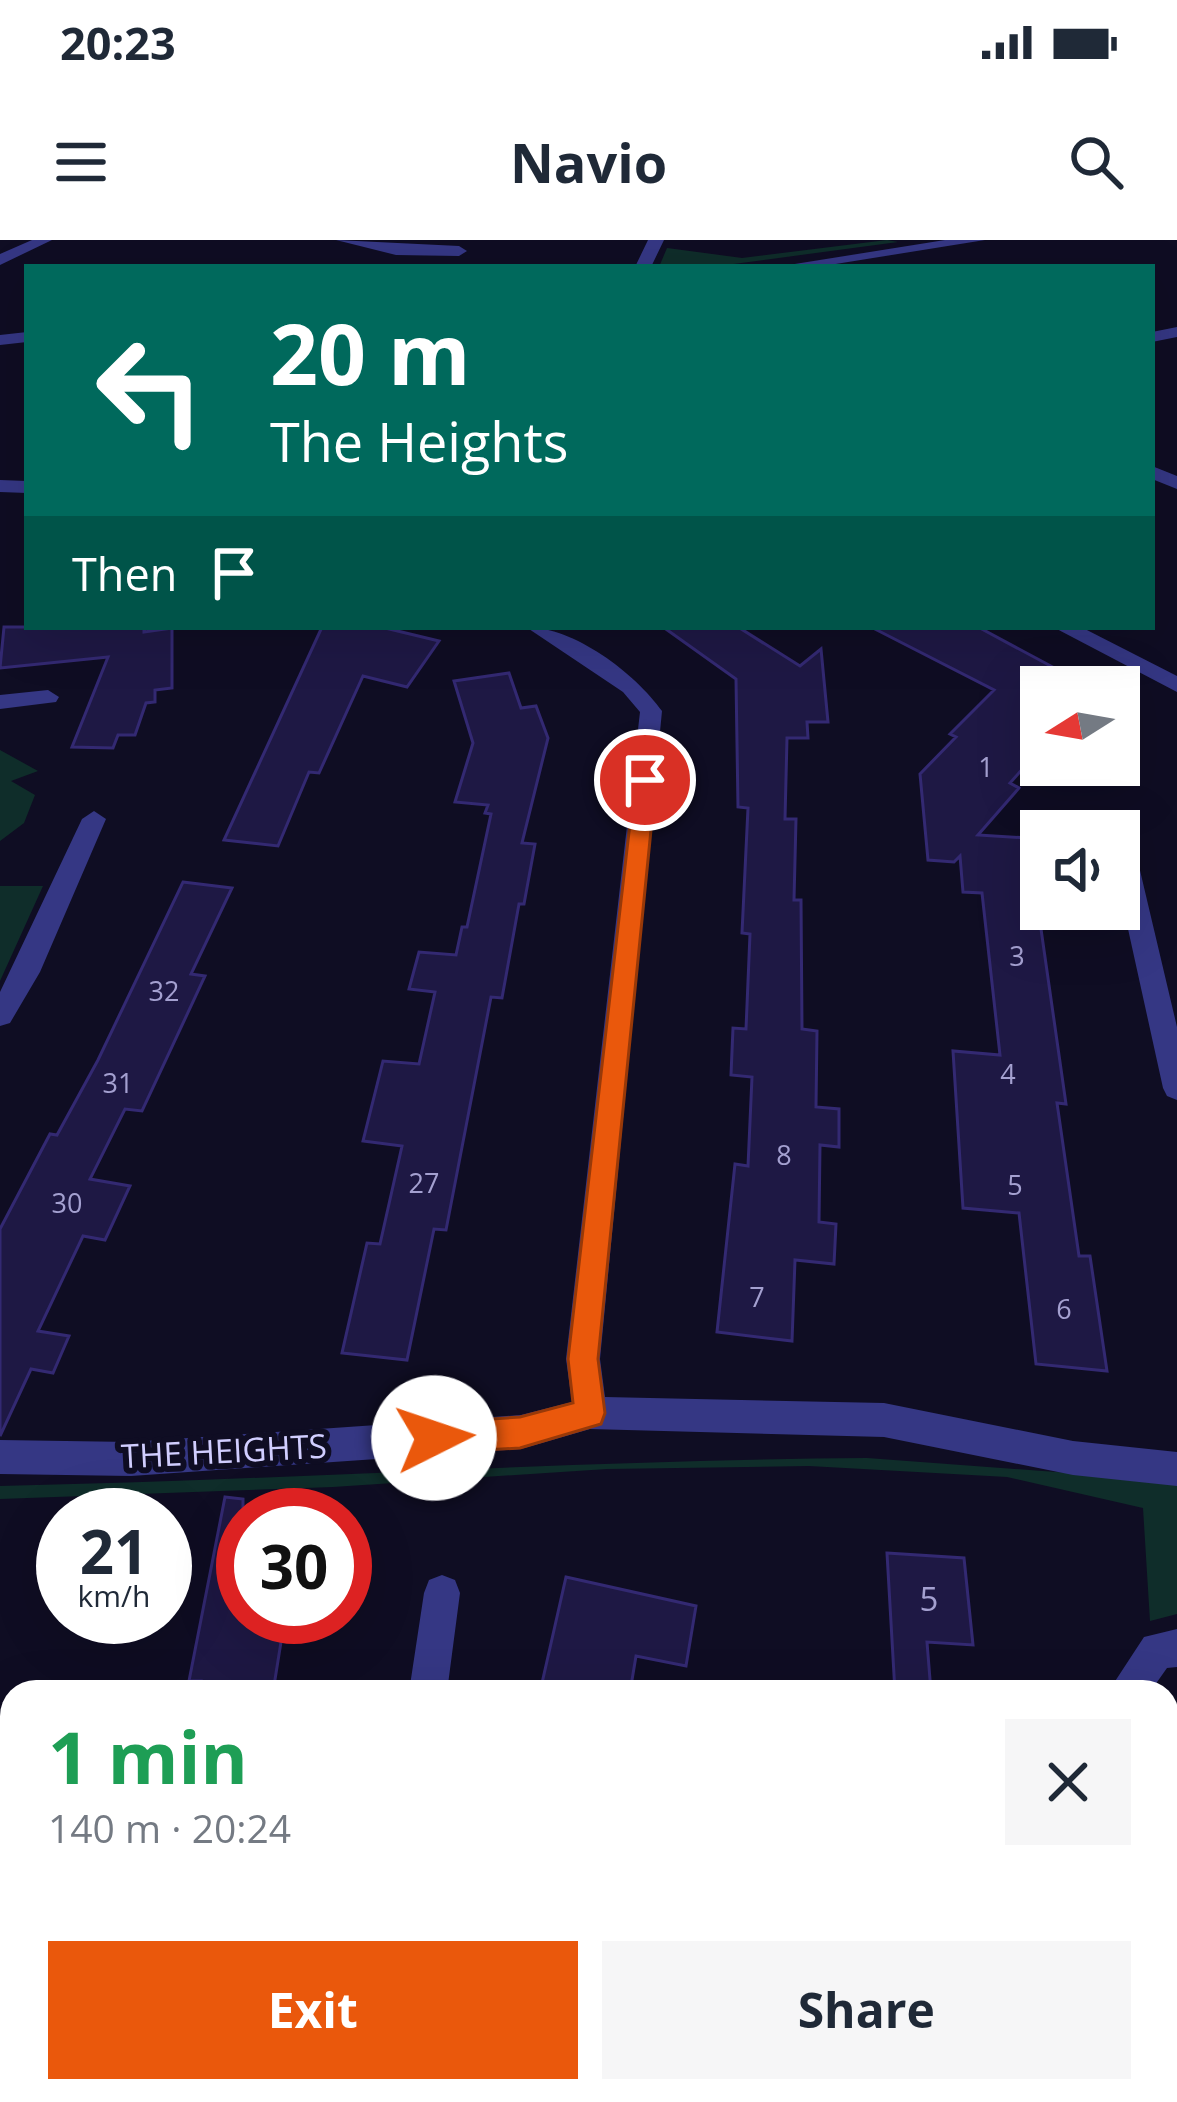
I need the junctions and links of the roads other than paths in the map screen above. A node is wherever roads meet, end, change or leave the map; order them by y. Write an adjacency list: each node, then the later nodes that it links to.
1 (44, 240): 7 (street)
2 (344, 240): 5 (street)
3 (977, 240): 4 (street)
4 (946, 242): 9 (street)
5 (396, 250): 6 (street); 8 (street)
6 (459, 251)
7 (0, 260)
8 (389, 264)
9 (803, 264)
10 (542, 630): 19 (street)
11 (1070, 630): 12 (street)
12 (1177, 685)
13 (48, 697): 14 (street)
14 (0, 702)
15 (94, 819): 17 (street)
16 (1140, 925): 18 (street)
17 (0, 1015)
18 (1177, 1088)
19 (590, 1413): 20 (street, THE HEIGHTS); 21 (street, THE HEIGHTS)
20 (0, 1457)
21 (1177, 1469)
22 (442, 1593): 24 (street)
23 (1177, 1648): 25 (street)
24 (430, 1680)
25 (1135, 1680)

